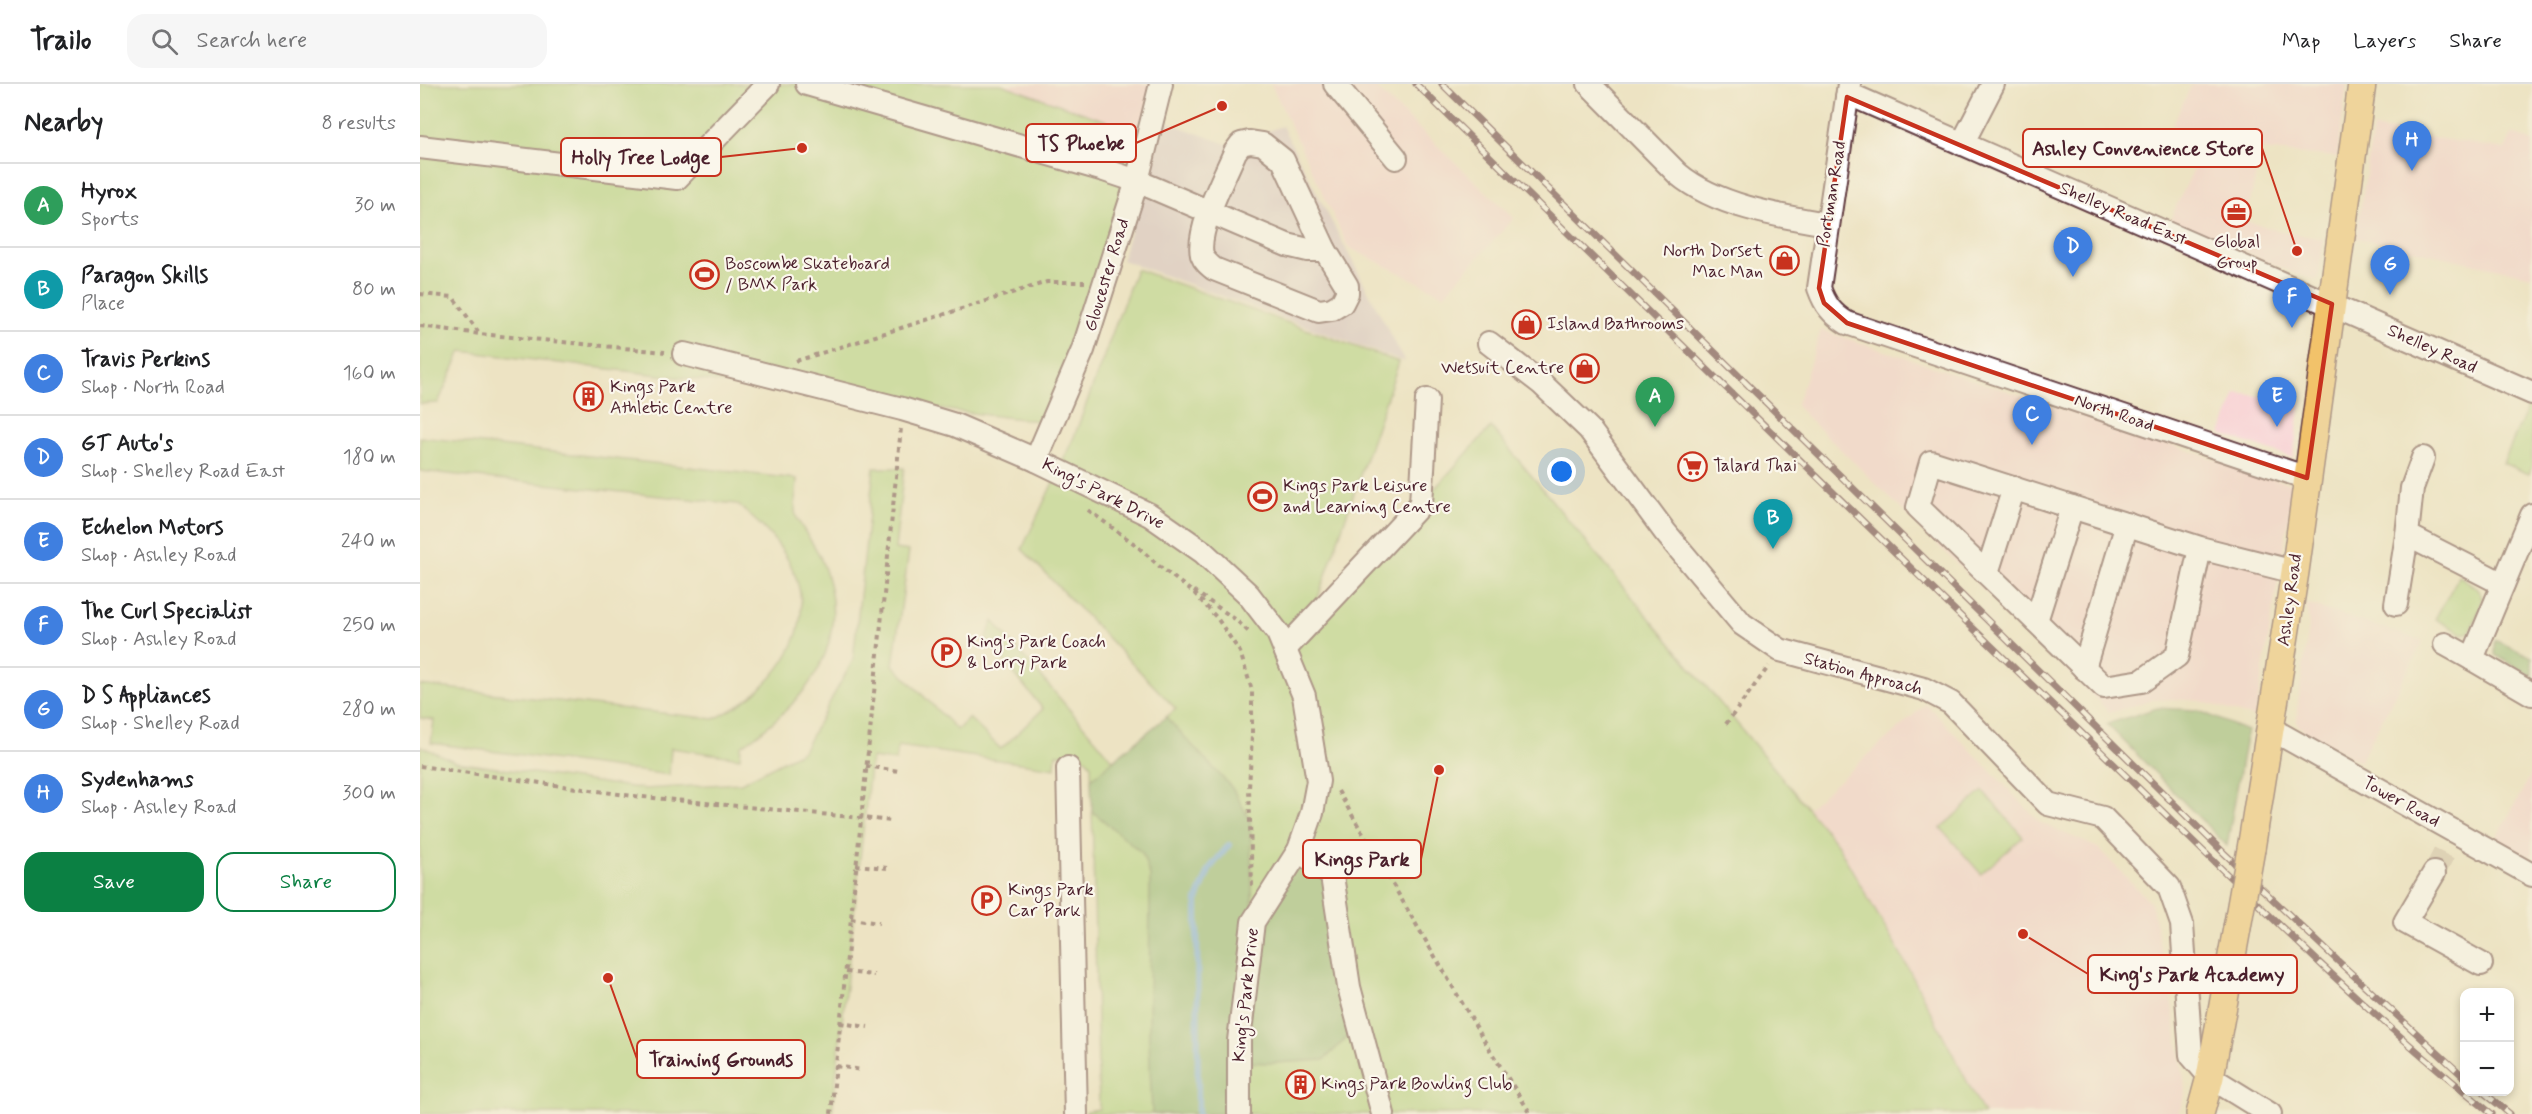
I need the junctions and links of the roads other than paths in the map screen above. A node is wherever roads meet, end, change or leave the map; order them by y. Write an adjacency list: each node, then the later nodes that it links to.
1 (768, 84): 10 (street)
2 (807, 84): 12 (street)
3 (1161, 84): 12 (street, Gloucester Road)
4 (1335, 84): 11 (street)
5 (1589, 84): 14 (street)
6 (1992, 84): 9 (street)
7 (2362, 84): 17 (main road, Ashley Road)
8 (1848, 91): 9 (street, Shelley Road East); 14 (street, Portman Road)
9 (1962, 144): 17 (street, Shelley Road East)
10 (420, 147)
11 (1396, 158)
12 (1137, 181): 13 (street); 23 (street, Gloucester Road)
13 (1209, 212): 15 (street); 15 (street); 15 (street)
14 (1827, 224): 16 (street, Portman Road)
15 (1325, 250)
16 (1824, 303): 24 (street, North Road)
17 (2332, 304): 20 (street, Shelley Road); 24 (main road, Ashley Road)
18 (1489, 343): 47 (street, Station Approach)
19 (684, 354): 23 (street, King's Park Drive)
20 (2532, 393)
21 (1427, 400): 37 (street)
22 (2423, 458): 29 (street)
23 (1036, 460): 37 (street, King's Park Drive)
24 (2307, 478): 31 (main road, Ashley Road)
25 (2014, 488): 26 (street); 32 (street); 32 (street)
26 (2072, 507): 28 (street); 35 (street)
27 (2532, 515): 33 (street)
28 (2127, 524): 30 (street); 39 (street)
29 (2407, 536): 33 (street); 34 (street)
30 (2200, 548): 31 (street); 39 (street)
31 (2295, 572): 41 (main road, Ashley Road)
32 (1987, 573): 35 (street)
33 (2503, 584): 38 (street)
34 (2396, 604)
35 (2036, 621): 39 (street)
36 (2445, 644): 38 (street)
37 (1285, 649): 43 (street, King's Park Drive)
38 (2472, 659): 40 (street)
39 (2084, 668)
40 (2532, 694)
41 (2271, 729): 45 (street, Tower Road); 47 (main road, Ashley Road, bridge)
42 (1068, 768): 48 (street)
43 (1299, 850): 49 (street, King's Park Drive); 50 (street)
44 (2434, 873): 46 (street)
45 (2532, 875)
46 (2481, 964)
47 (2210, 1077): 51 (main road, Ashley Road); 52 (street, Station Approach)
48 (1076, 1114)
49 (1239, 1114)
50 (1383, 1114)
51 (2200, 1114)
52 (2270, 1114)

